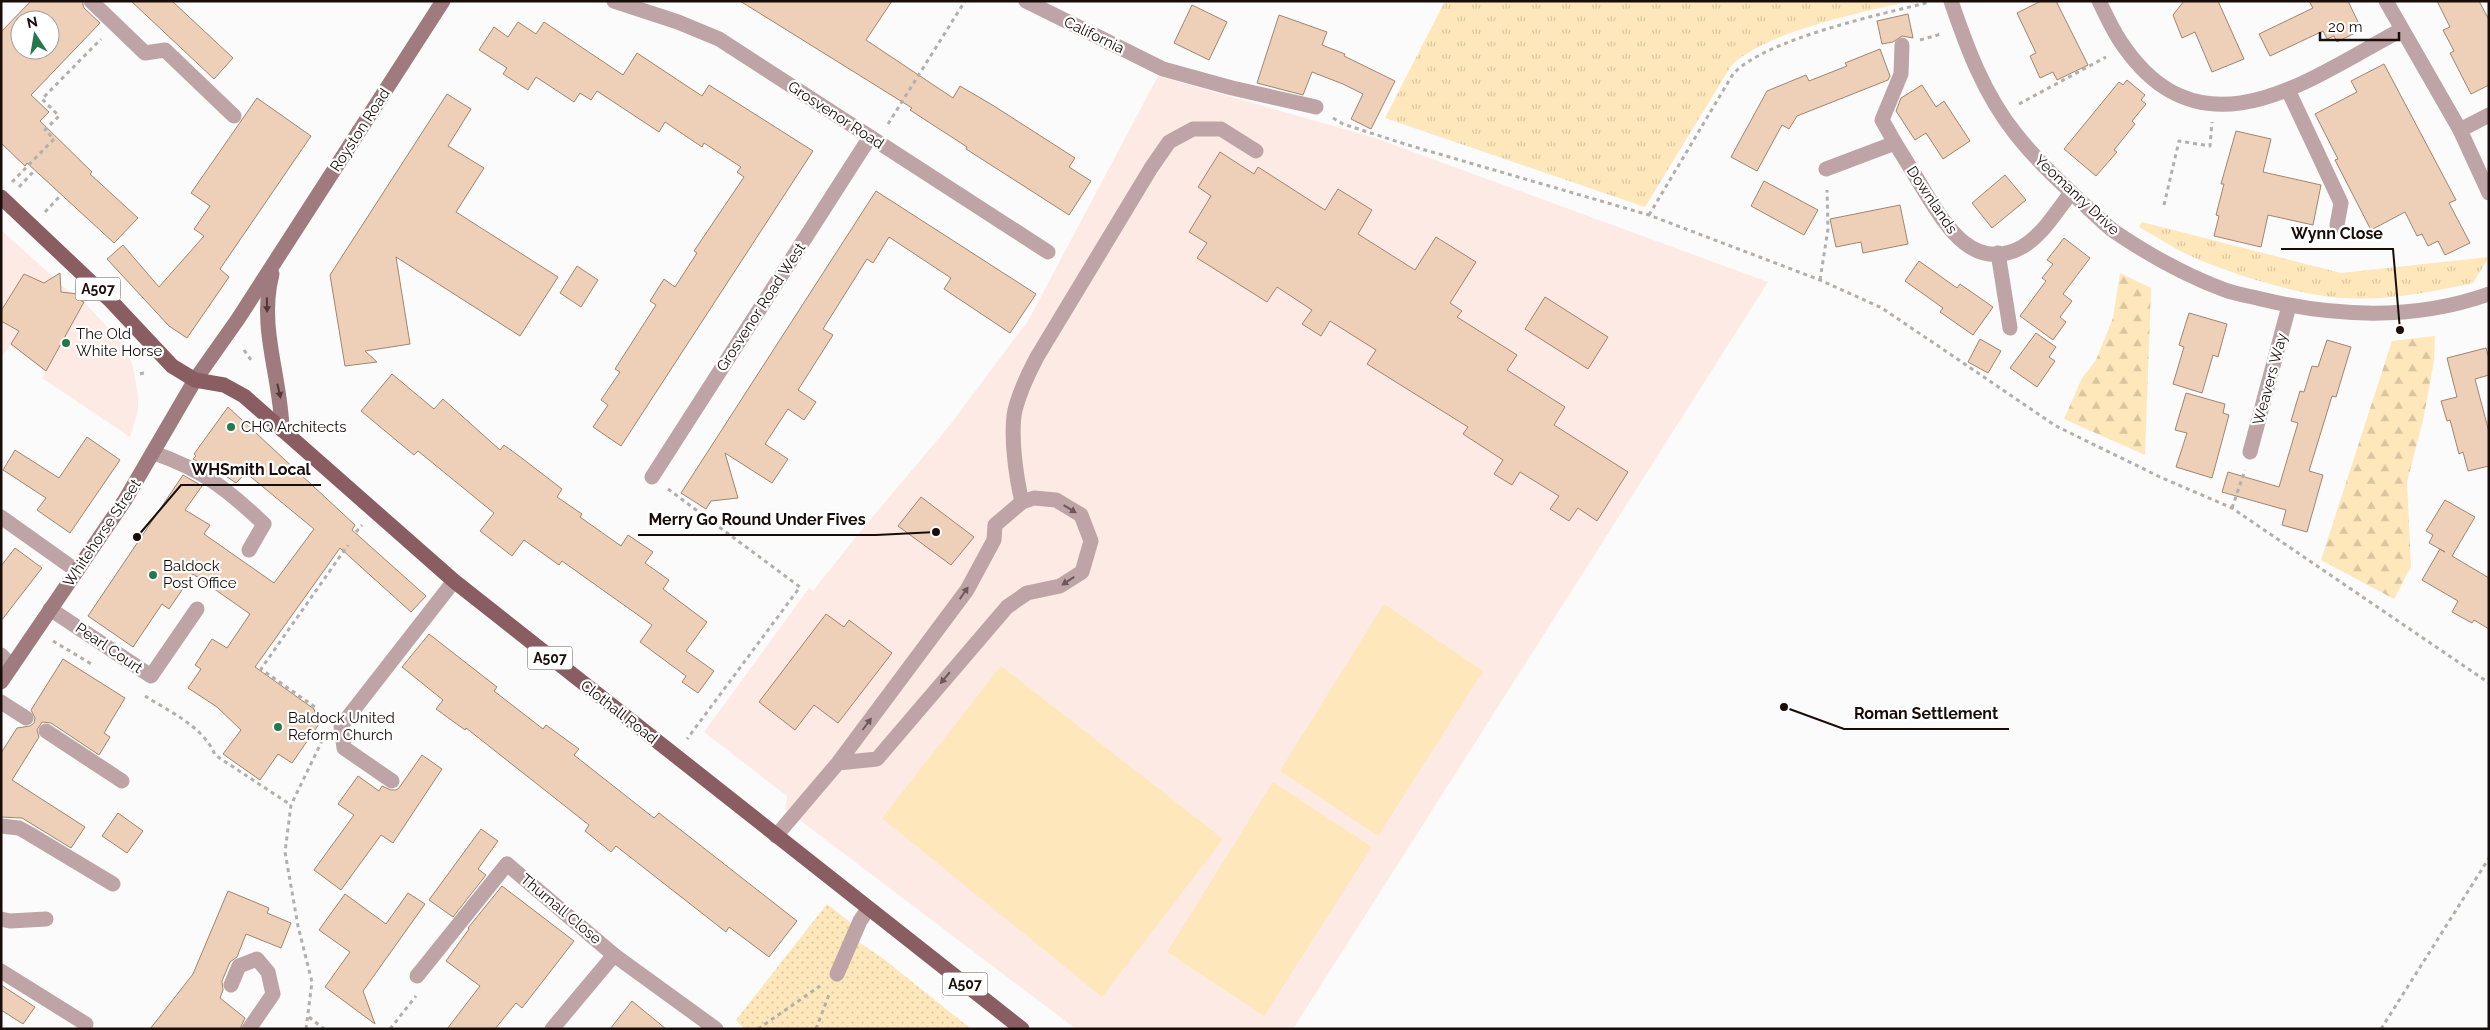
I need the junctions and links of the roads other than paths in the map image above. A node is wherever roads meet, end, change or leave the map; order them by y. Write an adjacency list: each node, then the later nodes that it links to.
1 (91, 1): 13 (street)
2 (443, 1): 25 (main road, Royston Road)
3 (614, 1): 15 (street, Grosvenor Road)
4 (1026, 1): 11 (street, California)
5 (1951, 1): 19 (street, Yeomanry Drive)
6 (2099, 1): 10 (street)
7 (2386, 1): 8 (street)
8 (2401, 30): 10 (street); 14 (street)
9 (1902, 45): 16 (street, Downlands)
10 (2288, 90): 22 (street)
11 (1316, 107)
12 (2489, 115): 14 (street)
13 (234, 116)
14 (2460, 130): 20 (street)
15 (874, 139): 23 (street, Grosvenor Road); 33 (street, Grosvenor Road West)
16 (1895, 143): 18 (street); 24 (street, Downlands)
17 (1256, 151): 34 (street)
18 (1826, 169)
19 (2071, 193): 24 (street, Downlands); 27 (street, Yeomanry Drive)
20 (2489, 193)
21 (1, 197): 29 (main road, A507)
22 (2337, 225)
23 (1048, 252)
24 (1998, 253): 28 (street)
25 (276, 258): 29 (main road, Royston Road); 30 (main road, Royston Road, one-way to 30)
26 (2489, 294): 27 (street, Yeomanry Drive)
27 (2289, 306): 31 (street, Weavers Way)
28 (2010, 328)
29 (195, 380): 30 (main road, Clothall Road / A507); 32 (main road, Whitehorse Street)
30 (282, 430): 38 (main road, Clothall Road / A507)
31 (2250, 452)
32 (154, 453): 36 (street); 37 (main road, Whitehorse Street)
33 (652, 477)
34 (1022, 502): 46 (street, one-way to 34); 46 (street, one-way to 46)
35 (1, 517): 37 (street)
36 (249, 550)
37 (77, 571): 39 (main road, Whitehorse Street)
38 (454, 581): 48 (street); 50 (main road, Clothall Road / A507)
39 (50, 609): 40 (street, Pearl Court); 41 (main road, Whitehorse Street)
40 (197, 609)
41 (7, 660): 42 (main road, Whitehorse Street)
42 (1, 682)
43 (1, 702): 44 (street)
44 (26, 718)
45 (46, 731): 47 (street)
46 (838, 763): 50 (street)
47 (122, 781)
48 (392, 781)
49 (1, 826): 51 (street)
50 (776, 836): 52 (main road, Clothall Road / A507)
51 (113, 884)
52 (868, 909): 57 (street); 64 (main road, Clothall Road / A507)
53 (1, 919): 54 (street)
54 (46, 919)
55 (614, 955): 58 (street, Thurnall Close); 62 (street, Thurnall Close); 63 (street, Thurnall Close)
56 (1, 971): 60 (street)
57 (837, 974)
58 (417, 976)
59 (231, 985): 61 (street)
60 (86, 1024)
61 (249, 1029)
62 (552, 1029)
63 (716, 1029)
64 (1022, 1029)

